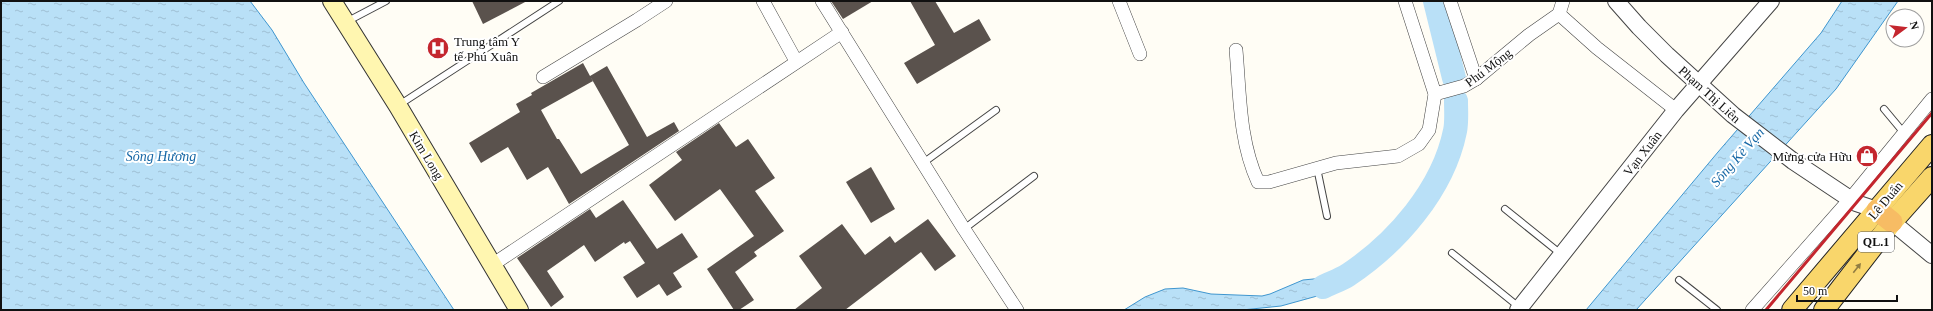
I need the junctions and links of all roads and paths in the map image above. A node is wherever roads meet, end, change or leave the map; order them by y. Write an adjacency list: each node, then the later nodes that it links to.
1 (332, 1): 14 (main road, Kim Long)
2 (386, 1): 14 (lane)
3 (559, 1): 24 (lane)
4 (666, 1): 19 (street)
5 (763, 1): 18 (street)
6 (822, 1): 15 (street)
7 (1119, 1): 17 (street)
8 (1405, 1): 22 (street)
9 (1450, 1): 20 (street)
10 (1563, 1): 13 (street)
11 (1616, 1): 21 (street, Phạm Thị Liên)
12 (1771, 1): 21 (street, Vạn Xuân)
13 (1559, 14): 20 (street, Phú Mộng); 27 (street)
14 (346, 22): 24 (main road, Kim Long)
15 (842, 32): 18 (street); 30 (street)
16 (1236, 50): 31 (street)
17 (1140, 54)
18 (796, 61): 42 (street)
19 (543, 77)
20 (1476, 79): 22 (street, Phú Mộng)
21 (1699, 85): 27 (street, Vạn Xuân); 34 (street, Phạm Thị Liên)
22 (1435, 94): 31 (street)
23 (1932, 99): 28 (street)
24 (398, 106): 42 (main road, Kim Long)
25 (1884, 109): 28 (lane)
26 (996, 110): 30 (lane)
27 (1676, 110): 40 (street, Vạn Xuân)
28 (1904, 133): 34 (street)
29 (1932, 145): 37 (main road, Lê Duẩn / QL.1)
30 (923, 163): 38 (street)
31 (1317, 168): 36 (lane)
32 (1034, 176): 38 (lane)
33 (1932, 177): 37 (main road, Lê Duẩn / QL.1)
34 (1851, 198): 37 (street, Phạm Thị Liên); 48 (street)
35 (1505, 209): 40 (lane)
36 (1327, 216)
37 (1884, 216): 41 (street); 49 (main road, Lê Duẩn / QL.1); 50 (main road, Lê Duẩn / QL.1, one-way to 37)
38 (964, 229): 46 (street)
39 (1452, 253): 44 (lane)
40 (1561, 254): 44 (street, Vạn Xuân)
41 (1932, 255)
42 (492, 265): 45 (main road, Kim Long)
43 (1679, 280): 47 (lane)
44 (1519, 309)
45 (519, 310)
46 (1017, 310)
47 (1717, 310)
48 (1752, 310)
49 (1792, 310)
50 (1824, 310)

